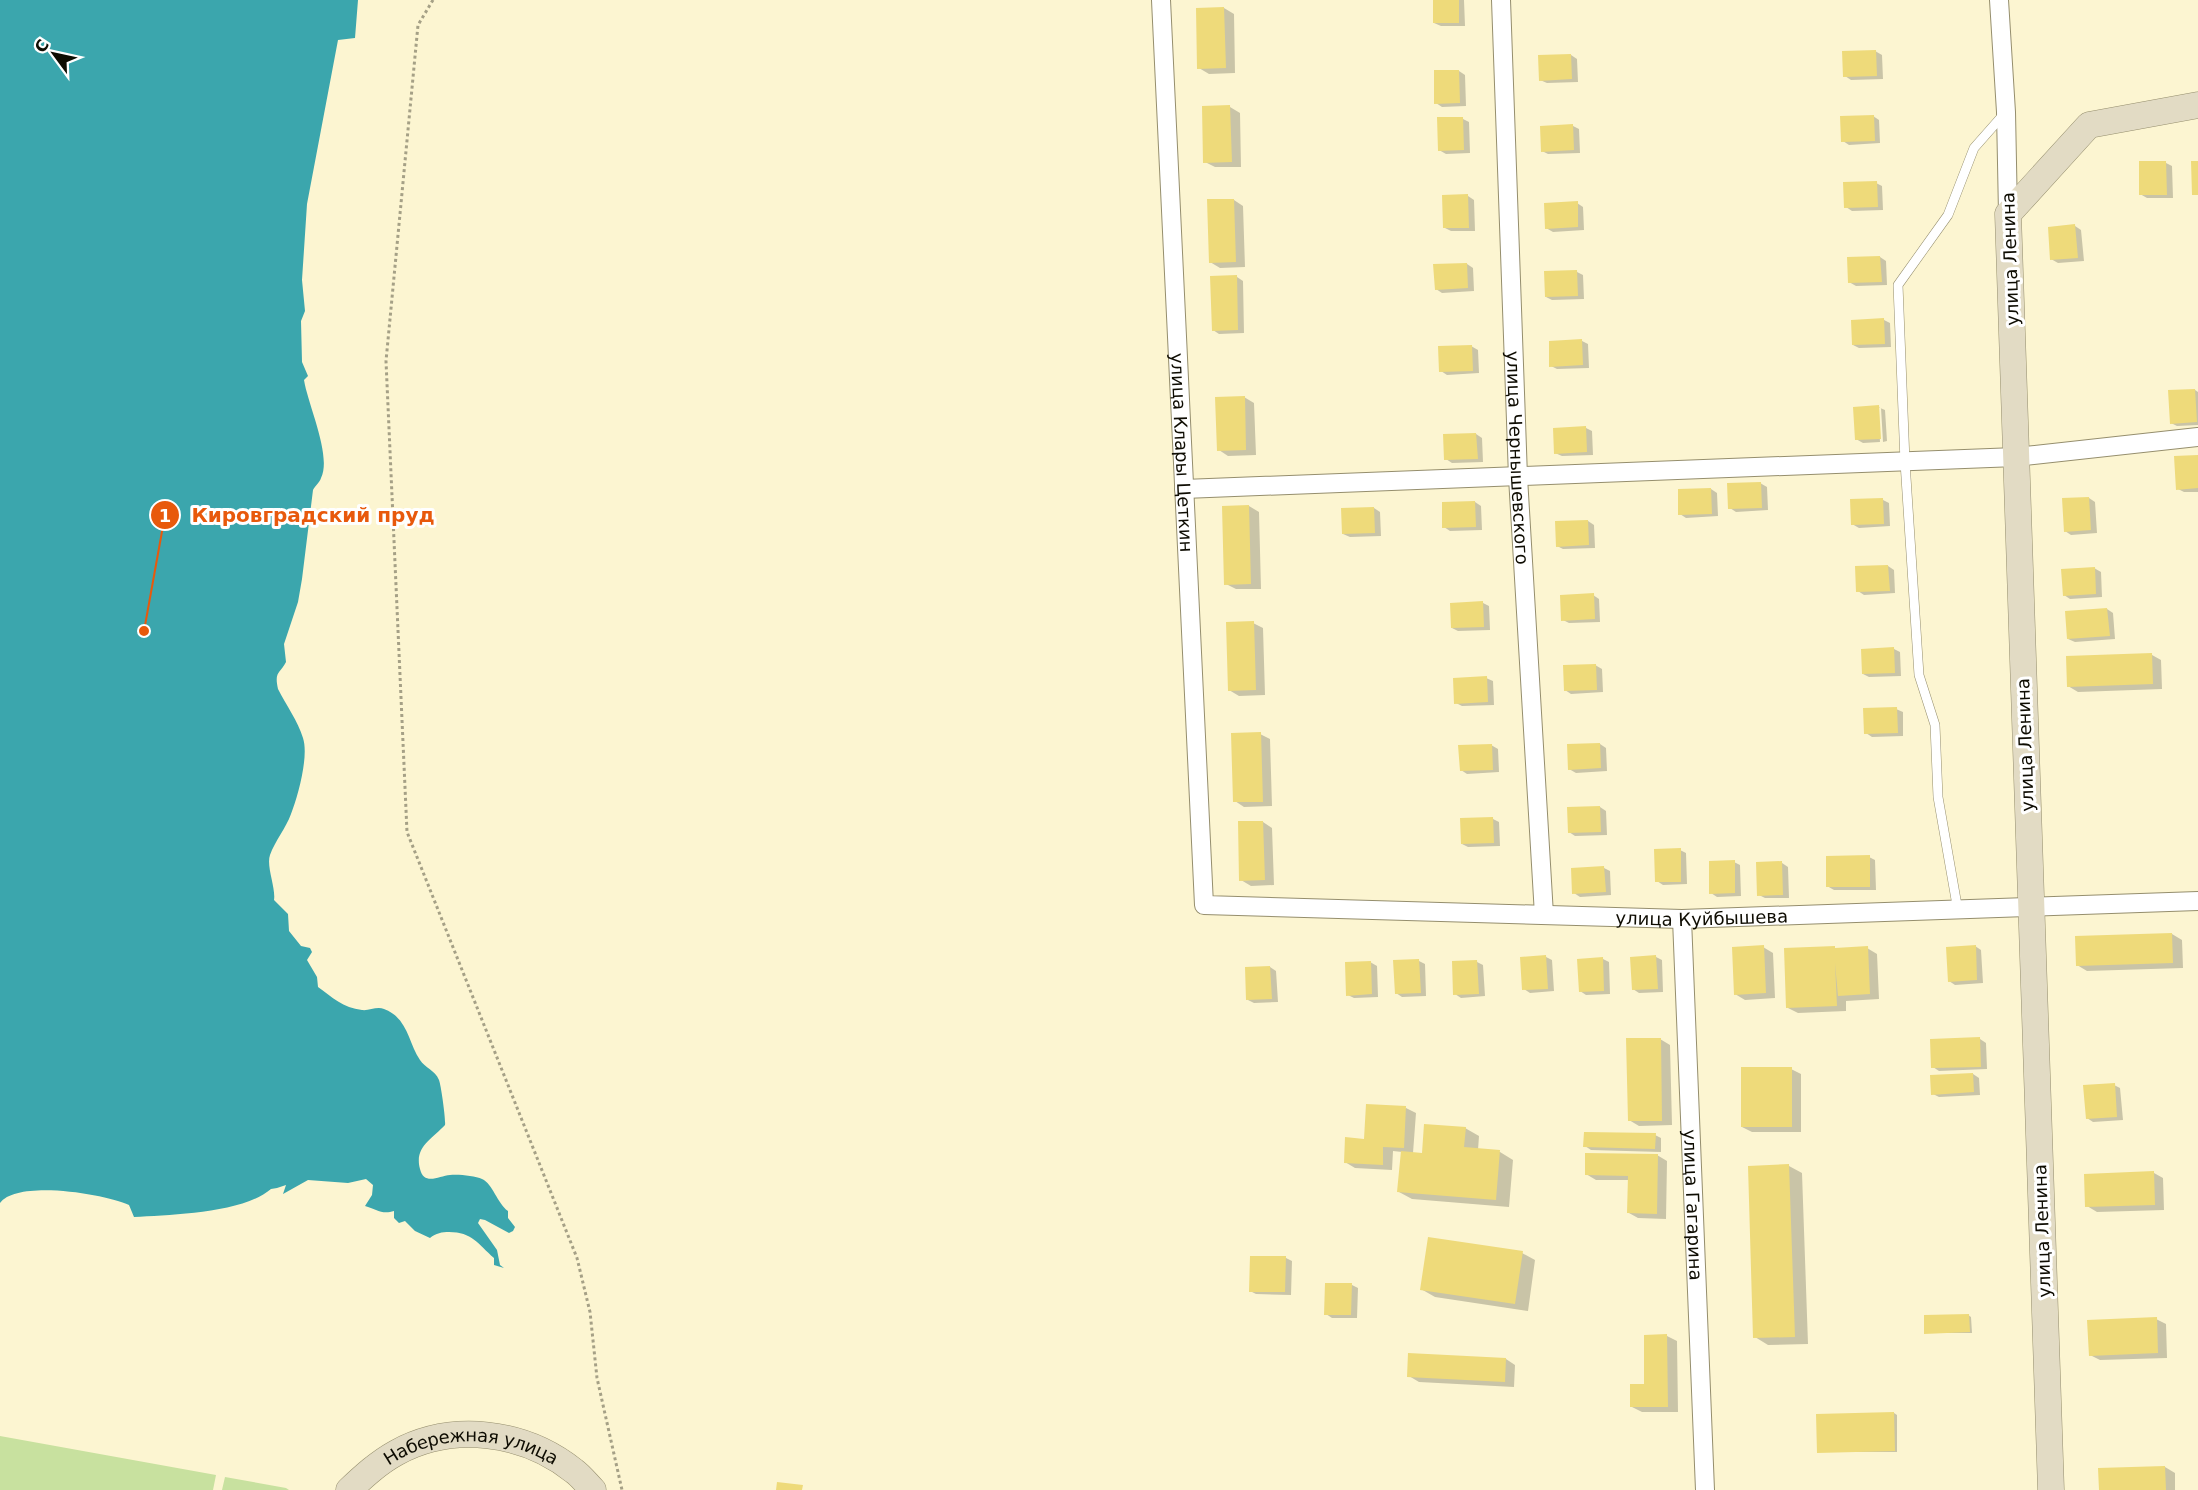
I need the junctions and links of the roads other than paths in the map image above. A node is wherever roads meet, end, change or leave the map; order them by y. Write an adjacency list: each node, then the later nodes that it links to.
1 (1161, 0): 11 (street, улица Клары Цеткин)
2 (1502, 0): 10 (street, улица Чернышевского)
3 (1999, 0): 5 (street, улица Ленина)
4 (2198, 105): 6 (main road)
5 (2006, 112): 6 (street, улица Ленина); 9 (lane)
6 (2008, 214): 8 (main road, улица Ленина)
7 (2198, 437): 8 (street)
8 (2016, 457): 9 (street); 14 (main road, улица Ленина)
9 (1905, 462): 10 (street); 15 (lane)
10 (1518, 477): 11 (street); 16 (street, улица Чернышевского)
11 (1184, 489): 13 (street, улица Клары Цеткин)
12 (2198, 901): 14 (street, улица Куйбышева)
13 (1204, 905): 16 (street, улица Куйбышева)
14 (2030, 909): 15 (street, улица Куйбышева); 21 (main road, улица Ленина)
15 (1958, 911): 17 (street, улица Куйбышева)
16 (1544, 915): 17 (street, улица Куйбышева)
17 (1682, 919): 20 (street, улица Гагарина)
18 (349, 1490): 19 (main road, Набережная улица)
19 (593, 1490)
20 (1705, 1490)
21 (2051, 1490)

